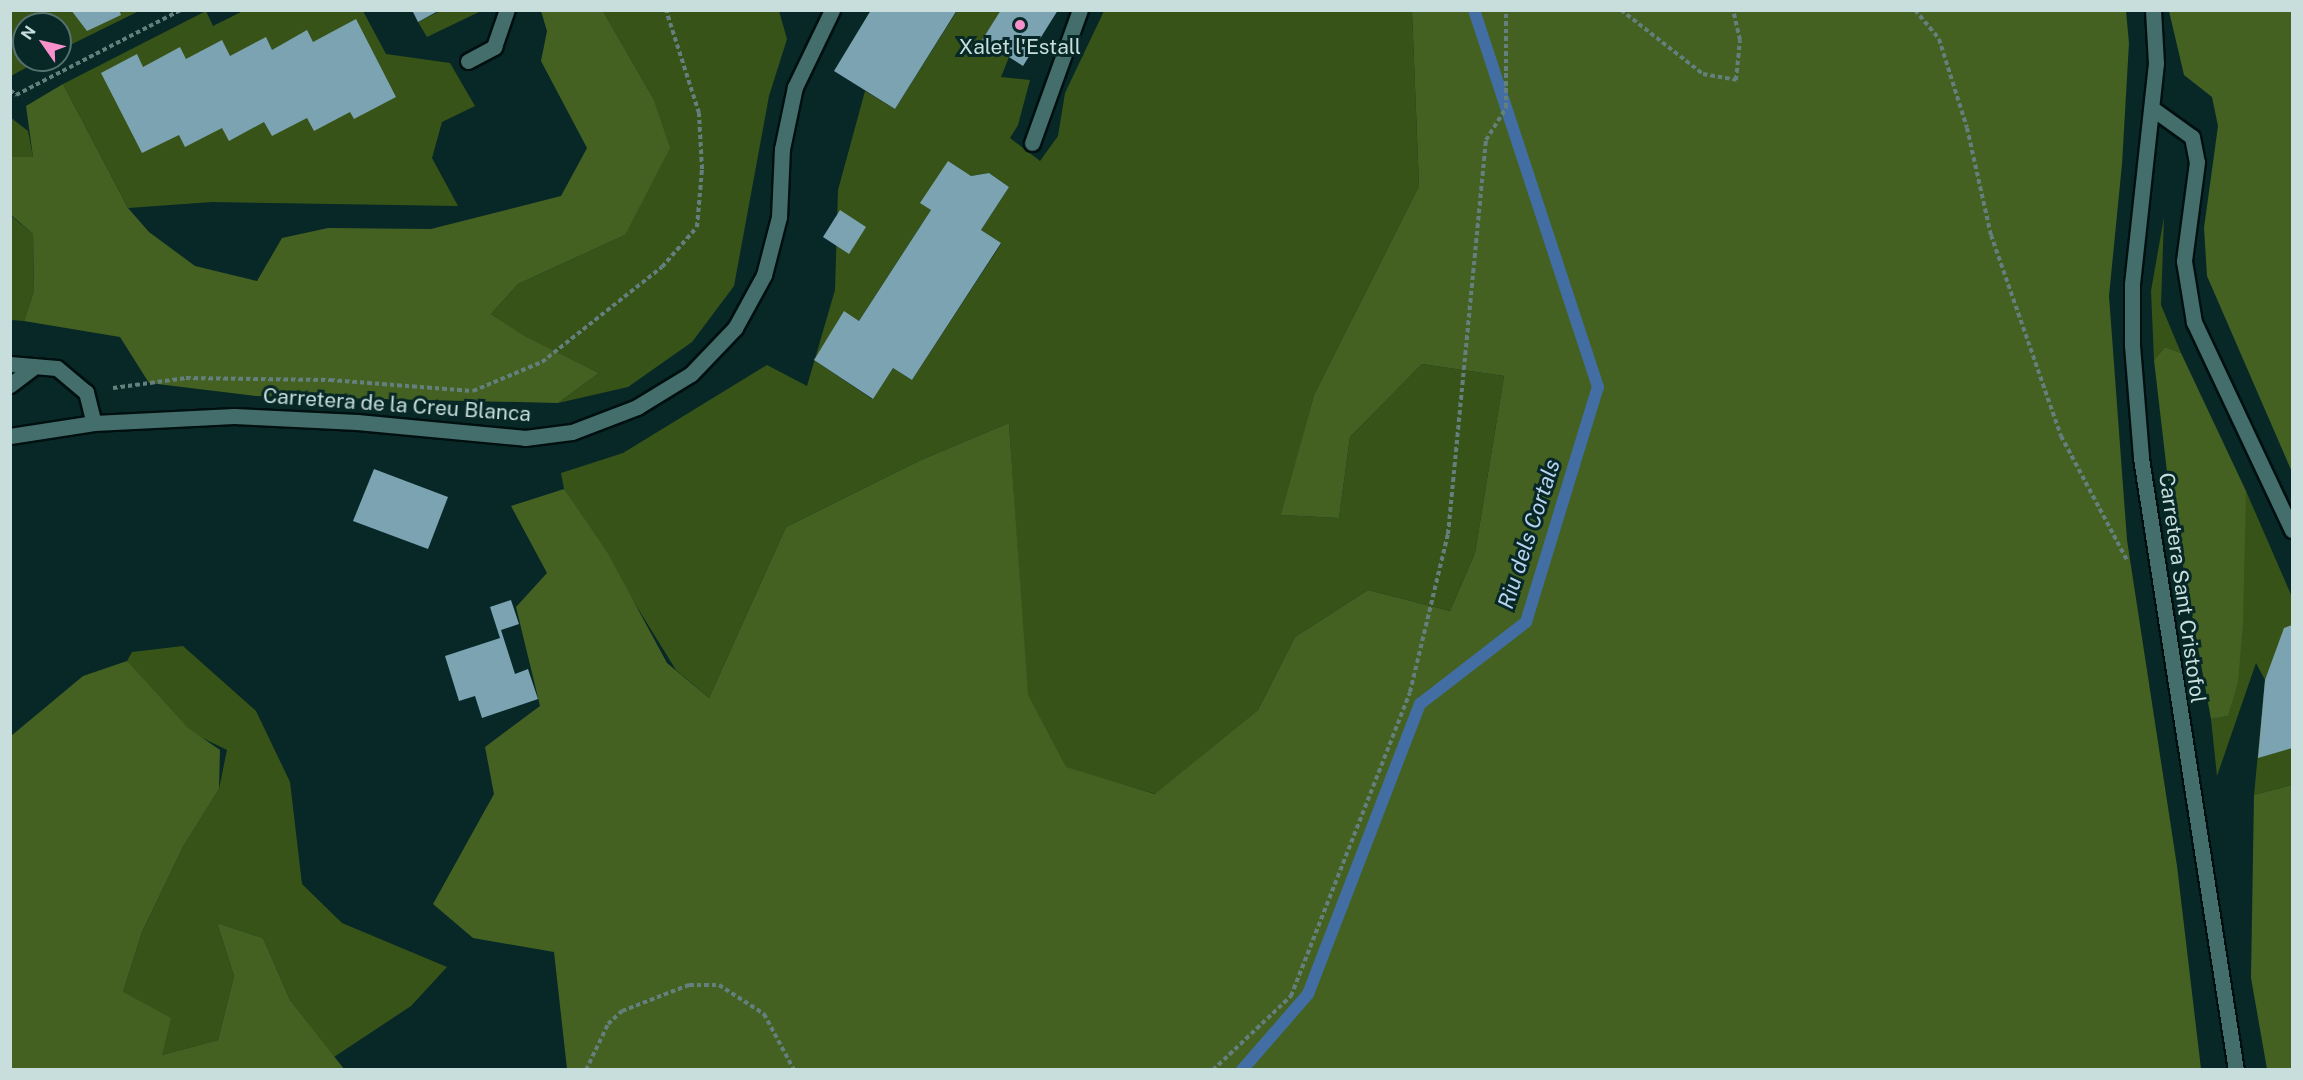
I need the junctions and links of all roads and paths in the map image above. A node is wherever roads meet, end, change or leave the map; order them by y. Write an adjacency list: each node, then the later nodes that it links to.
1 (181, 10): 12 (path)
2 (507, 10): 11 (main road)
3 (666, 10): 18 (path)
4 (832, 10): 19 (main road, Carretera de la Creu Blanca)
5 (1080, 10): 14 (main road)
6 (1506, 10): 27 (path)
7 (1621, 10): 8 (path)
8 (1733, 10)
9 (1915, 10): 22 (path)
10 (2153, 10): 13 (main road)
11 (468, 61)
12 (10, 90)
13 (2153, 109): 21 (main road); 28 (main road, Carretera Sant Cristofol)
14 (1032, 143)
15 (10, 364): 16 (main road)
16 (35, 366): 17 (main road); 18 (main road)
17 (10, 385)
18 (86, 392): 19 (main road)
19 (93, 423): 20 (main road, Carretera de la Creu Blanca)
20 (10, 436)
21 (2292, 530)
22 (2132, 570)
23 (586, 1070): 24 (path)
24 (794, 1070)
25 (843, 1070): 26 (path)
26 (866, 1070)
27 (1213, 1070)
28 (2236, 1070)

